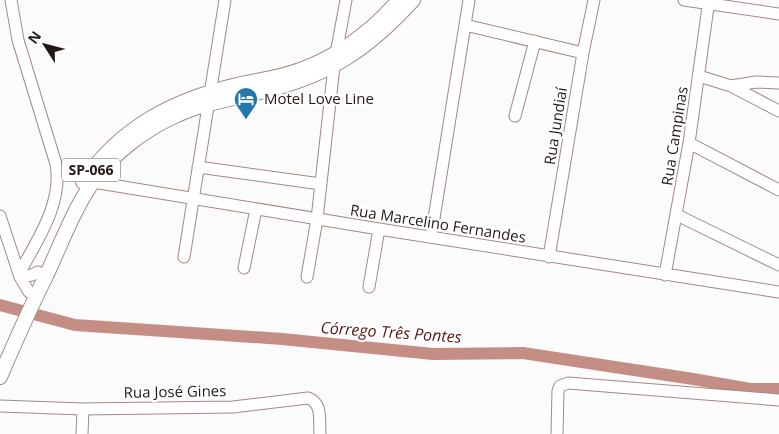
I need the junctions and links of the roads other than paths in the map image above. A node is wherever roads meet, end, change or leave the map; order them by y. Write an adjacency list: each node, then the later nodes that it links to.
1 (11, 0): 38 (street)
2 (225, 0): 18 (street)
3 (346, 0): 14 (street)
4 (399, 0): 14 (main road, SP-066)
5 (413, 0): 14 (main road, SP-066)
6 (469, 0): 11 (street)
7 (594, 0): 13 (street, Rua Jundiaí)
8 (684, 0): 9 (street)
9 (709, 2): 10 (street); 15 (street, Rua Campinas)
10 (779, 14)
11 (465, 25): 12 (street); 32 (street)
12 (535, 41): 13 (street); 20 (street)
13 (583, 52): 34 (street, Rua Jundiaí)
14 (335, 60): 18 (main road, SP-066); 24 (street)
15 (699, 76): 17 (street); 21 (street, Rua Campinas)
16 (779, 83): 17 (street)
17 (732, 86): 19 (street)
18 (209, 98): 22 (street); 23 (main road, SP-066); 37 (main road, SP-066)
19 (779, 112)
20 (515, 116)
21 (689, 143): 25 (street); 28 (street, Rua Campinas)
22 (198, 167): 24 (street); 26 (street)
23 (93, 182): 26 (street, Rua Marcelino Fernandes); 43 (main road, SP-066)
24 (321, 184): 30 (street)
25 (779, 190)
26 (193, 199): 27 (street, Rua Marcelino Fernandes); 33 (street)
27 (256, 209): 30 (street, Rua Marcelino Fernandes); 36 (street)
28 (677, 215): 35 (street); 39 (street, Rua Campinas)
29 (0, 216): 38 (street)
30 (317, 219): 31 (street, Rua Marcelino Fernandes); 40 (street)
31 (380, 230): 32 (street, Rua Marcelino Fernandes); 41 (street)
32 (431, 237): 34 (street, Rua Marcelino Fernandes)
33 (184, 257)
34 (549, 257): 39 (street, Rua Marcelino Fernandes)
35 (779, 265)
36 (244, 268)
37 (38, 272): 38 (street); 43 (main road, SP-066)
38 (20, 275): 43 (street)
39 (665, 275): 42 (street, Rua Marcelino Fernandes)
40 (307, 277)
41 (369, 287)
42 (779, 292)
43 (28, 298): 44 (main road, SP-066)
44 (21, 319): 45 (main road); 46 (main road)
45 (0, 358)
46 (0, 377)
47 (779, 400): 52 (street)
48 (0, 406): 49 (street, Rua José Gines)
49 (83, 409): 50 (street); 51 (street, Rua José Gines)
50 (82, 434)
51 (320, 434)
52 (557, 434)

